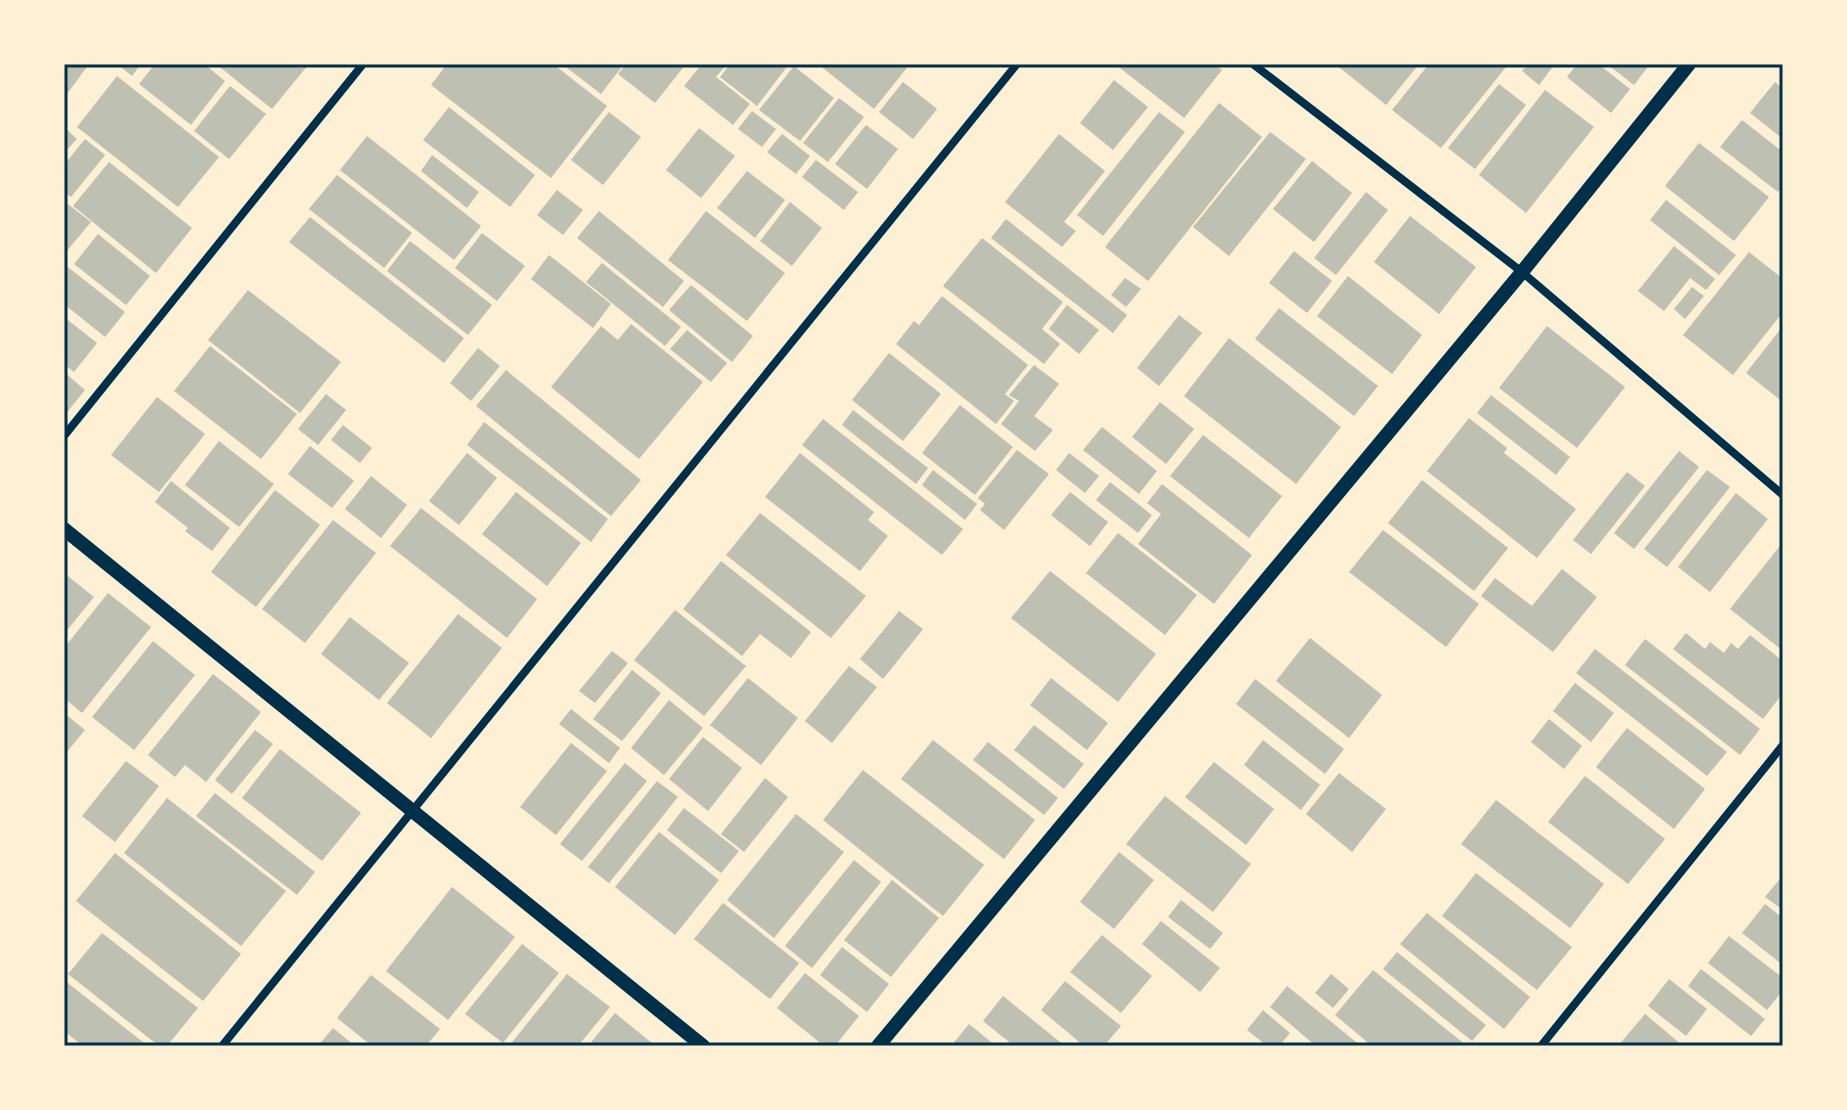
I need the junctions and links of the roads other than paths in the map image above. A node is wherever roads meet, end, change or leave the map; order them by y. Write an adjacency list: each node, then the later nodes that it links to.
1 (363, 64): 6 (street)
2 (1017, 64): 10 (street)
3 (1253, 64): 5 (street)
4 (1689, 64): 5 (street)
5 (1522, 272): 7 (street); 13 (street)
6 (64, 436)
7 (1783, 495)
8 (64, 529): 10 (street)
9 (1783, 745): 14 (street)
10 (412, 811): 11 (street); 12 (street)
11 (222, 1046)
12 (703, 1046)
13 (878, 1046)
14 (1541, 1046)

